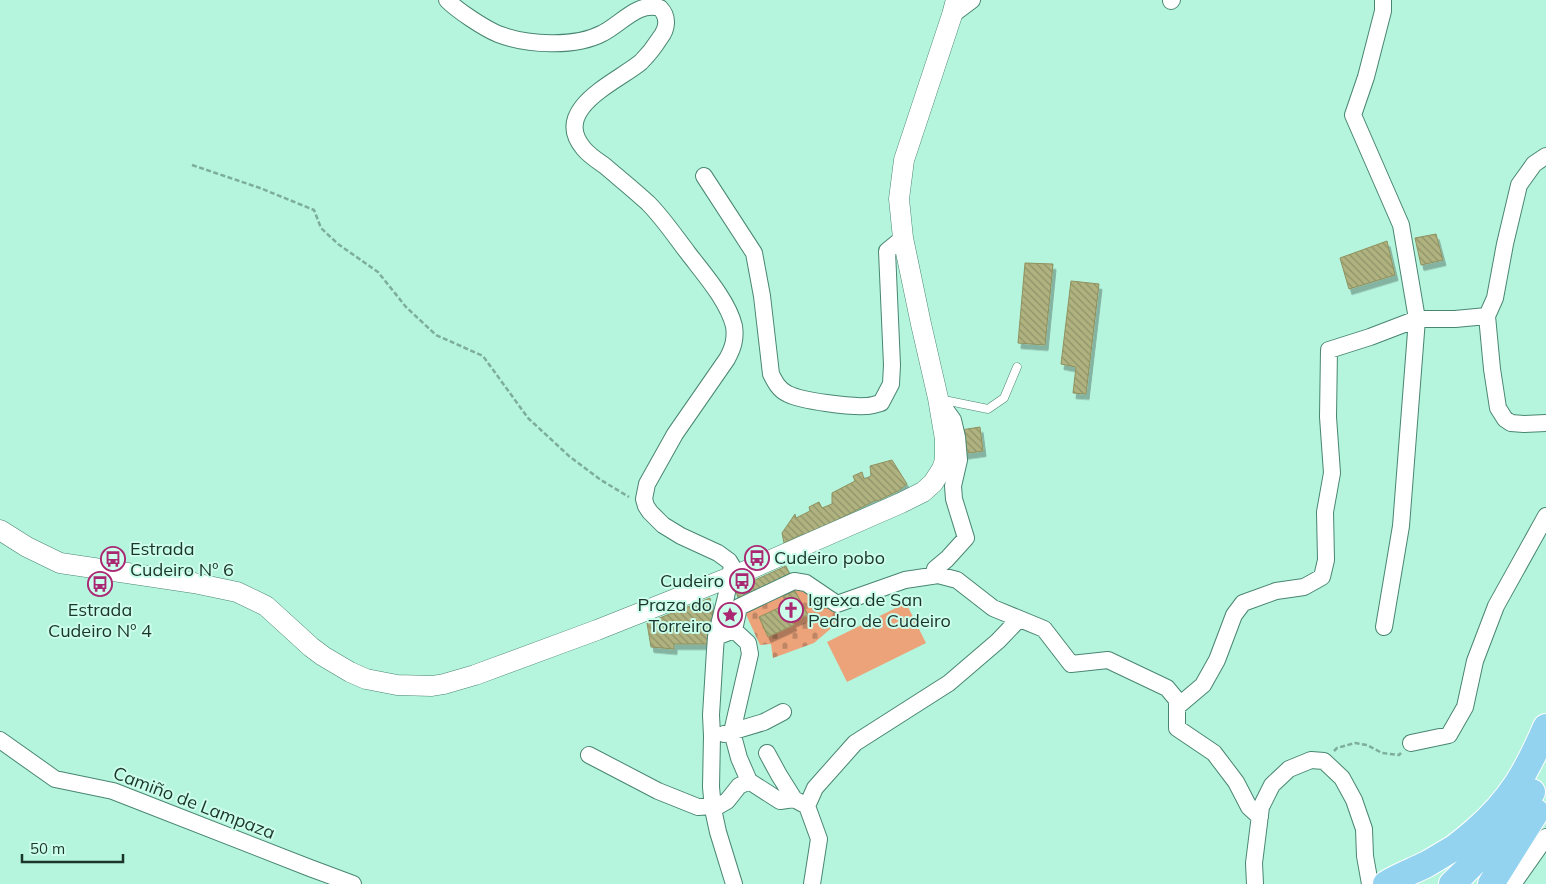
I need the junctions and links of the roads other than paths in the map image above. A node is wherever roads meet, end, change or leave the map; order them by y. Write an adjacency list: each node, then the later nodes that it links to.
1 (447, 0): 16 (street)
2 (972, 0): 4 (street)
3 (1383, 0): 9 (street)
4 (954, 8): 7 (street)
5 (1546, 156): 8 (street)
6 (704, 176): 7 (street)
7 (903, 238): 11 (street)
8 (1486, 316): 9 (street); 12 (street)
9 (1417, 318): 18 (street); 21 (street)
10 (1017, 367): 11 (lane)
11 (938, 398): 15 (street); 16 (street)
12 (1546, 423)
13 (1546, 516): 27 (street)
14 (0, 530): 16 (street)
15 (933, 576): 17 (street); 19 (street)
16 (730, 578): 20 (street)
17 (1020, 619): 21 (street); 34 (street)
18 (1384, 627)
19 (734, 630): 20 (street); 24 (street)
20 (716, 636): 25 (street)
21 (1177, 707): 36 (street)
22 (783, 712): 24 (street)
23 (1546, 727): 43 (highway)
24 (732, 732): 25 (street); 32 (street)
25 (712, 736): 35 (street)
26 (0, 740): 38 (street, Camiño de Lampaza)
27 (1411, 743)
28 (767, 753): 31 (street)
29 (589, 755): 35 (street)
30 (1546, 767): 44 (highway)
31 (779, 776): 32 (street); 34 (street)
32 (754, 784): 34 (street); 35 (street)
33 (1546, 795): 45 (highway)
34 (801, 802): 40 (street)
35 (712, 808): 39 (street)
36 (1260, 817): 41 (street); 42 (street)
37 (1546, 837): 46 (street)
38 (353, 884)
39 (734, 884)
40 (812, 884)
41 (1254, 884)
42 (1370, 884)
43 (1386, 884)
44 (1452, 884)
45 (1492, 884)
46 (1513, 884)

